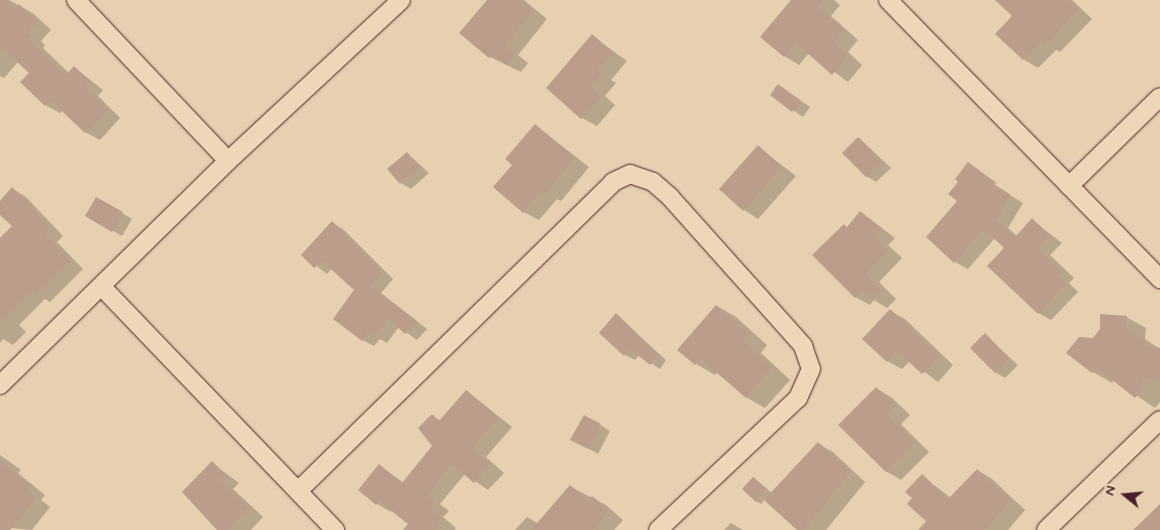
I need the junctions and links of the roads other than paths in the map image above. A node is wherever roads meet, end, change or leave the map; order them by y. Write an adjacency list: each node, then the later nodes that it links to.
1 (76, 0): 5 (street)
2 (401, 0): 5 (street)
3 (888, 0): 6 (street)
4 (1160, 97): 6 (street)
5 (228, 161): 8 (street)
6 (1069, 186): 7 (street)
7 (1160, 279)
8 (102, 287): 9 (street); 11 (street)
9 (0, 385)
10 (1160, 420): 14 (street)
11 (298, 491): 12 (street); 13 (street)
12 (335, 530)
13 (658, 530)
14 (1046, 530)

